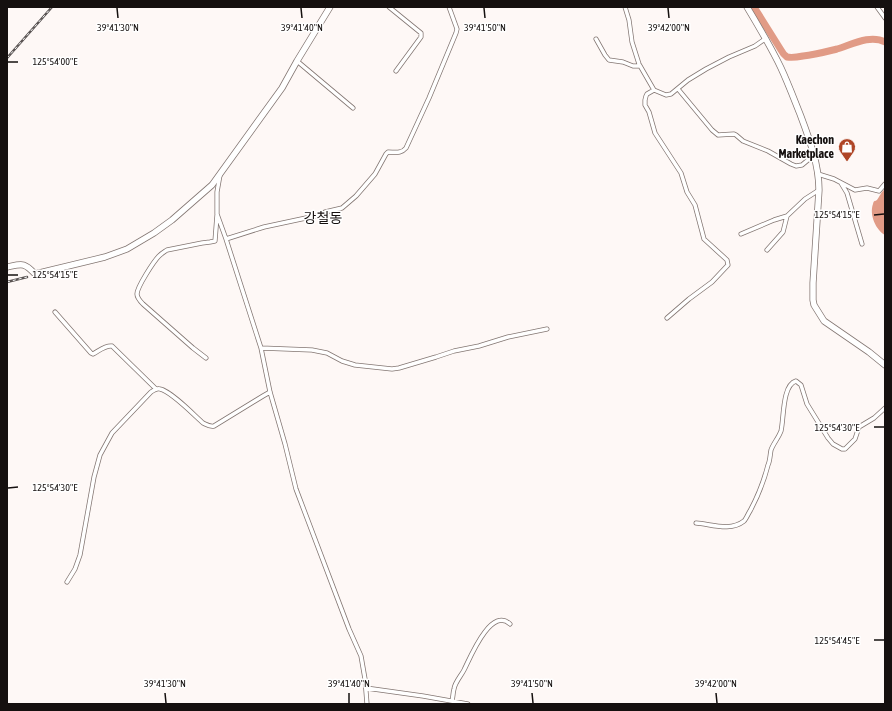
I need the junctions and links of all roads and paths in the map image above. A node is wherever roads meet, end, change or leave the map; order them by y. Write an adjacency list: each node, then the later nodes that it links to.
1 (330, 7): 10 (street)
2 (389, 7): 12 (street)
3 (449, 7): 25 (street)
4 (625, 7): 11 (street)
5 (747, 7): 8 (street)
6 (877, 7): 7 (street)
7 (885, 18)
8 (766, 39): 13 (street); 16 (street)
9 (596, 40): 11 (street)
10 (297, 61): 15 (street); 17 (street)
11 (640, 66): 14 (street)
12 (396, 71)
13 (678, 89): 14 (street); 16 (street)
14 (654, 90): 30 (street)
15 (353, 108)
16 (814, 156): 18 (street)
17 (220, 174): 22 (street); 28 (street)
18 (818, 174): 19 (street); 21 (street)
19 (840, 182): 20 (street); 26 (street)
20 (885, 184)
21 (819, 190): 23 (street); 34 (street)
22 (217, 214): 25 (street); 33 (street)
23 (787, 216): 24 (street); 27 (street)
24 (741, 234)
25 (226, 239): 32 (street)
26 (862, 244)
27 (767, 250)
28 (7, 267)
29 (55, 312): 35 (street)
30 (667, 318)
31 (548, 328): 32 (street)
32 (260, 348): 36 (street)
33 (206, 358)
34 (885, 365)
35 (156, 389): 36 (street); 39 (street)
36 (270, 392): 41 (street)
37 (885, 408): 38 (street)
38 (696, 523)
39 (67, 582)
40 (510, 624): 42 (street)
41 (366, 688): 42 (street); 43 (street)
42 (452, 701): 44 (street)
43 (367, 704)
44 (468, 704)

